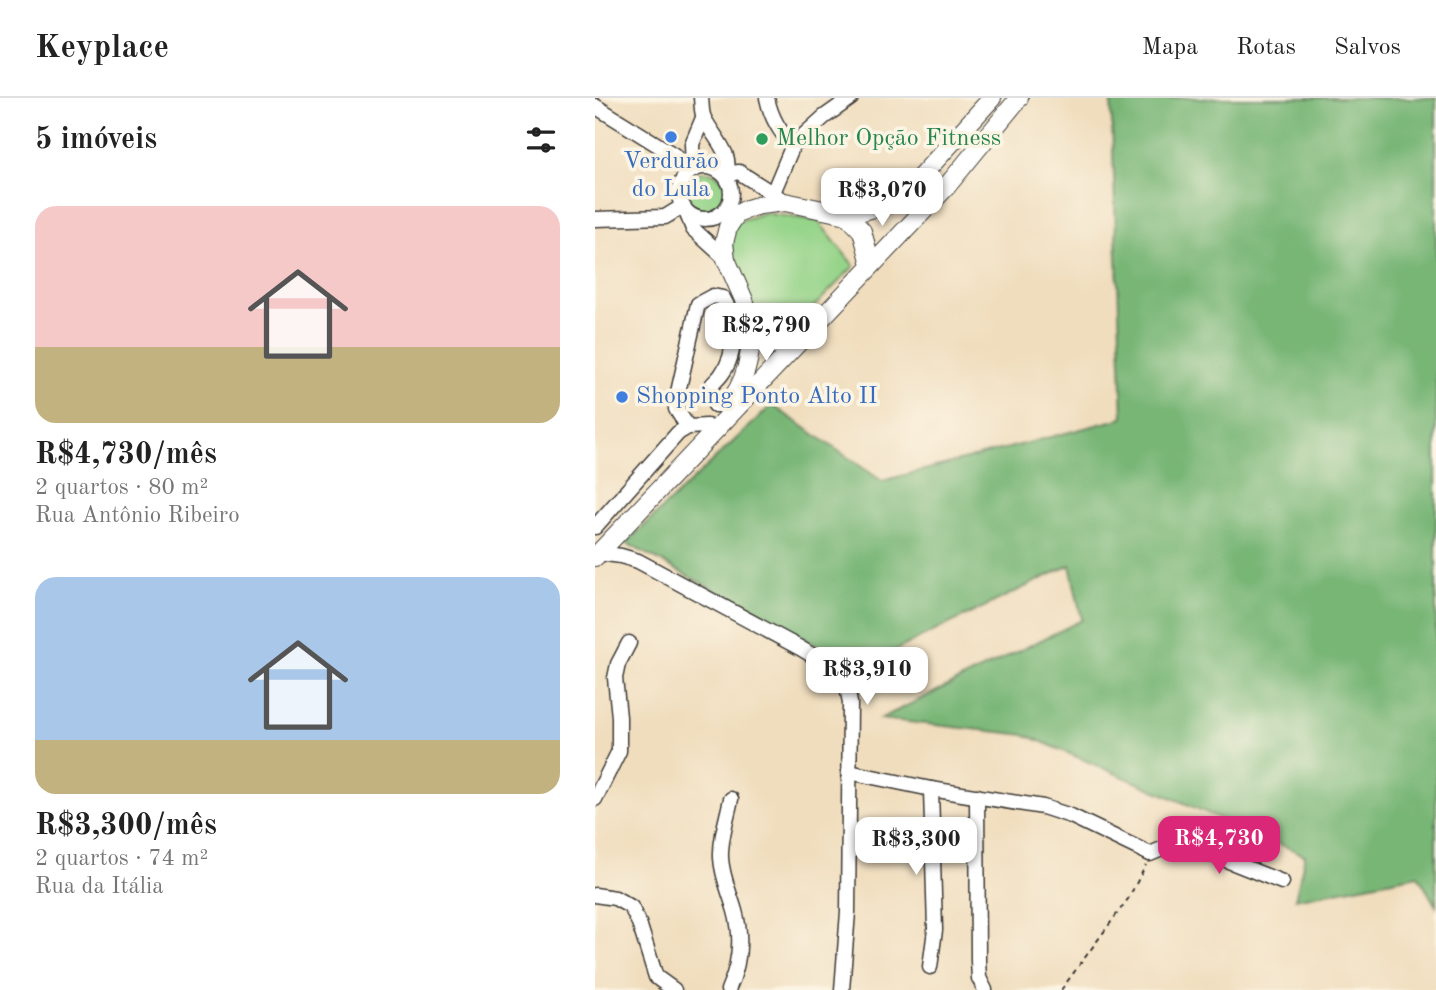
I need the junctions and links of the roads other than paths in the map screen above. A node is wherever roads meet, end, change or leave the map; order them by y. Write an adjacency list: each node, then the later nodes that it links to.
1 (701, 98): 7 (street)
2 (767, 98): 8 (street)
3 (851, 98): 8 (street)
4 (992, 98): 13 (main road)
5 (1019, 98): 16 (main road)
6 (595, 106): 9 (street)
7 (703, 118): 9 (street); 10 (street)
8 (793, 145): 11 (street)
9 (691, 171): 10 (street); 12 (street)
10 (726, 176): 11 (street); 12 (street)
11 (779, 198): 13 (main road); 15 (main road)
12 (684, 208): 14 (street); 15 (street)
13 (847, 215): 16 (main road)
14 (595, 219)
15 (726, 258): 17 (main road)
16 (871, 264): 18 (main road)
17 (752, 327): 18 (main road); 19 (main road)
18 (803, 339): 23 (main road)
19 (727, 405): 20 (main road); 21 (street)
20 (707, 426): 21 (street); 24 (main road)
21 (688, 427): 22 (street)
22 (595, 527)
23 (619, 533): 24 (main road); 25 (street)
24 (596, 551): 25 (street)
25 (638, 561): 27 (street)
26 (629, 643): 30 (street)
27 (849, 772): 28 (street); 37 (street)
28 (931, 789): 29 (street); 34 (street)
29 (977, 796): 32 (street); 38 (street)
30 (595, 799)
31 (731, 799): 36 (street)
32 (1282, 882)
33 (595, 895): 35 (street)
34 (930, 967)
35 (674, 990)
36 (728, 990)
37 (842, 990)
38 (985, 990)

